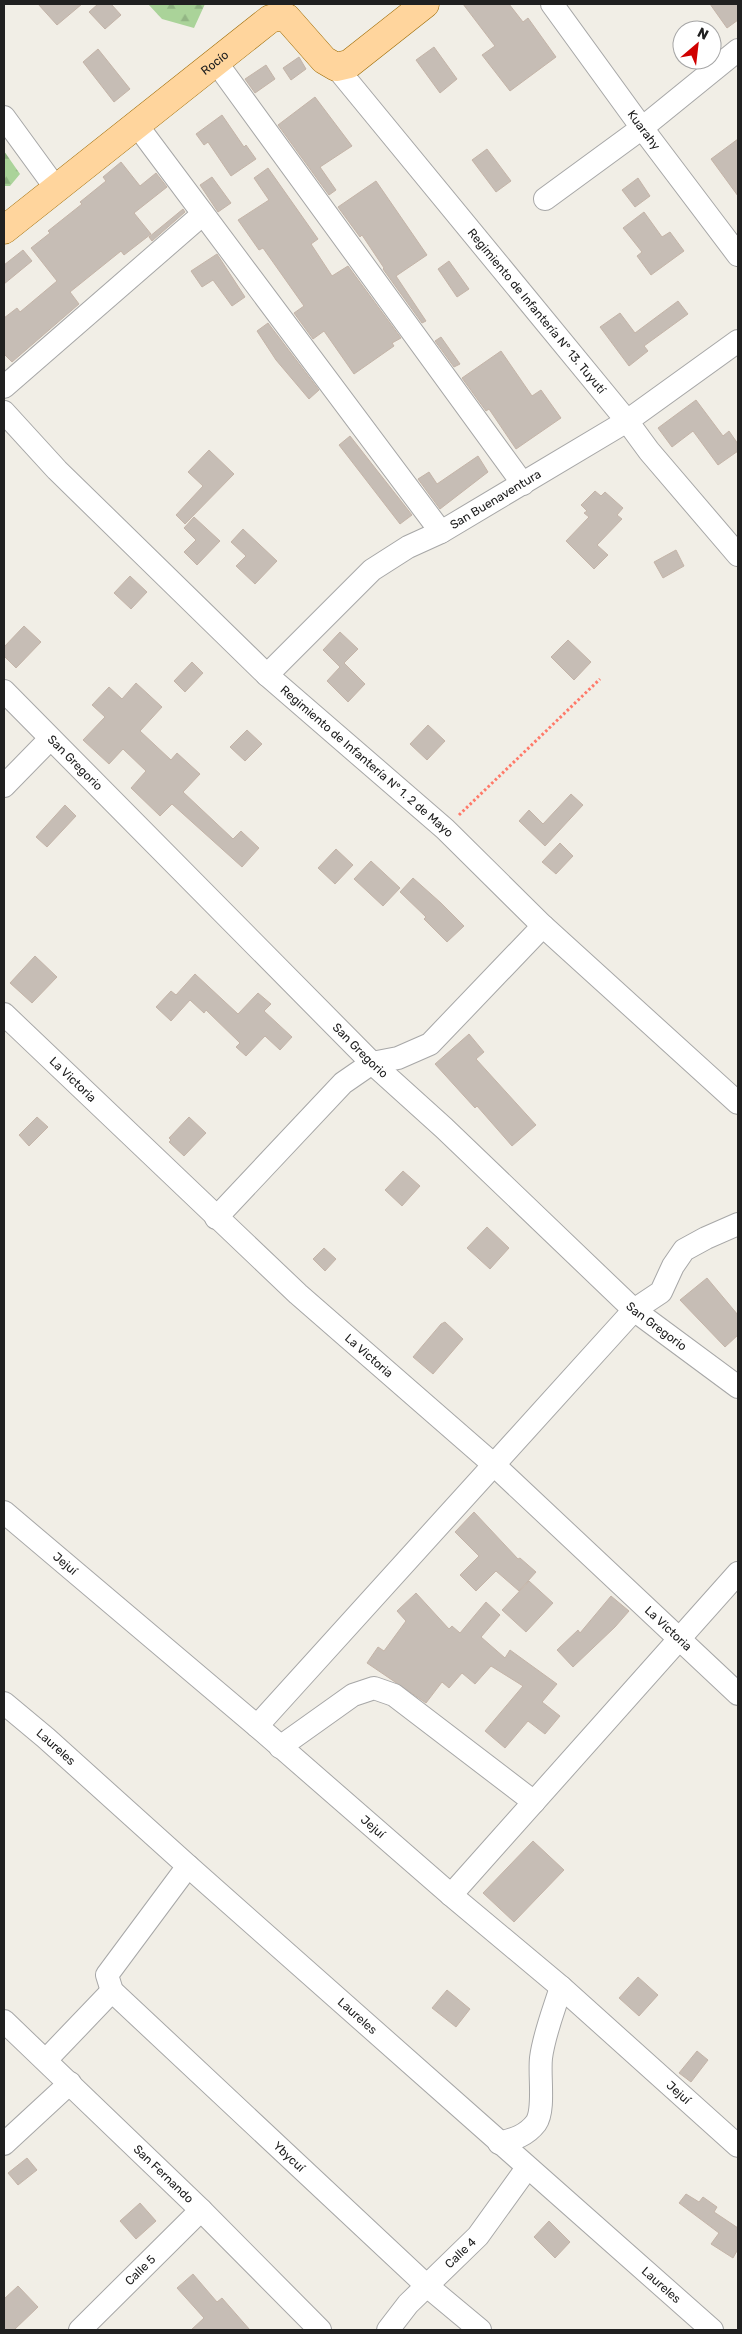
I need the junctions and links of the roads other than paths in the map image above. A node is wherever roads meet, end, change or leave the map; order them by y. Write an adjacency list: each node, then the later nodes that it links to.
1 (425, 4): 6 (main road)
2 (552, 4): 9 (street, Kuarahy)
3 (274, 10): 5 (main road, Rocío); 6 (main road, Rocío)
4 (738, 50): 9 (street)
5 (216, 62): 8 (main road, Rocío); 19 (street)
6 (336, 67): 18 (street, Regimiento de Infantería N° 13. Tuyutí)
7 (4, 117): 10 (street)
8 (136, 124): 10 (main road, Rocío); 12 (street)
9 (642, 128): 11 (street); 14 (street, Kuarahy)
10 (55, 187): 13 (main road, Rocío)
11 (545, 199)
12 (203, 214): 16 (street); 20 (street)
13 (4, 230)
14 (738, 255)
15 (738, 341): 18 (street, San Buenaventura)
16 (4, 387)
17 (4, 412): 22 (street, Regimiento de Infantería N° 1. 2 de Mayo)
18 (627, 421): 19 (street, San Buenaventura); 21 (street, Regimiento de Infantería N° 13. Tuyutí)
19 (523, 484): 20 (street, San Buenaventura)
20 (441, 532): 22 (street, San Buenaventura)
21 (738, 555)
22 (267, 675): 26 (street, Regimiento de Infantería N° 1. 2 de Mayo)
23 (4, 691): 24 (street, San Gregorio)
24 (50, 739): 25 (street); 28 (street, San Gregorio)
25 (4, 786)
26 (543, 926): 28 (street); 29 (street, Regimiento de Infantería N° 1. 2 de Mayo)
27 (4, 1014): 30 (street, La Victoria)
28 (372, 1063): 30 (street); 32 (street, San Gregorio)
29 (738, 1102)
30 (216, 1218): 34 (street, La Victoria)
31 (738, 1224): 32 (street)
32 (634, 1310): 33 (street, San Gregorio); 34 (street)
33 (738, 1387)
34 (493, 1464): 37 (street, La Victoria); 40 (street)
35 (4, 1512): 40 (street, Jejuí)
36 (738, 1573): 37 (street)
37 (681, 1639): 38 (street, La Victoria); 42 (street)
38 (738, 1694)
39 (4, 1702): 43 (street, Laureles)
40 (258, 1726): 41 (street, Jejuí)
41 (280, 1746): 42 (street); 44 (street, Jejuí)
42 (534, 1802): 44 (street)
43 (188, 1866): 45 (street); 50 (street, Laureles)
44 (451, 1895): 46 (street, Jejuí)
45 (110, 1982): 48 (street); 55 (street, Ybycuí)
46 (561, 1987): 50 (street); 52 (street, Jejuí)
47 (4, 2020): 48 (street, San Fernando)
48 (46, 2060): 49 (street, San Fernando)
49 (70, 2083): 51 (street); 54 (street, San Fernando)
50 (499, 2143): 53 (street, Laureles)
51 (4, 2144)
52 (738, 2146)
53 (527, 2168): 55 (street, Calle 4); 60 (street, Laureles)
54 (201, 2210): 56 (street, Calle 5); 57 (street, San Fernando)
55 (426, 2285): 58 (street, Calle 4); 59 (street, Ybycuí)
56 (80, 2330)
57 (320, 2330)
58 (388, 2330)
59 (480, 2330)
60 (712, 2330)

